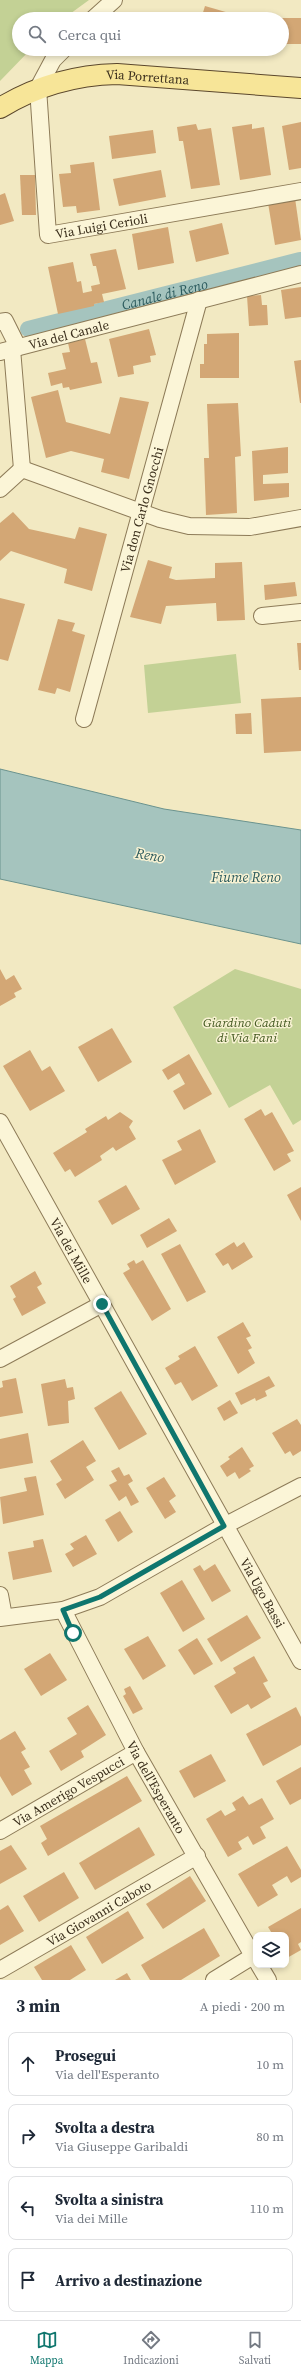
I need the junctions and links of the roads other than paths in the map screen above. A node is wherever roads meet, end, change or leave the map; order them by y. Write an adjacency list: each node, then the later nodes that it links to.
1 (114, 0): 2 (street)
2 (101, 12)
3 (57, 56): 4 (street)
4 (38, 88): 5 (main road, Via Porrettana); 6 (main road, Via Porrettana); 7 (street, Via Luigi Cerioli)
5 (301, 88)
6 (0, 108)
7 (301, 191)
8 (301, 274): 9 (street, Via del Canale)
9 (199, 300): 11 (street, Via del Canale); 14 (street, Via don Carlo Gnocchi)
10 (0, 322): 11 (street)
11 (10, 350): 12 (street)
12 (22, 469): 13 (street); 14 (street)
13 (0, 489)
14 (142, 512): 15 (street); 18 (street, Via don Carlo Gnocchi)
15 (301, 518)
16 (301, 612): 17 (street)
17 (262, 616)
18 (84, 719)
19 (0, 1122): 20 (street, Via dei Mille)
20 (102, 1304): 21 (street); 23 (street, Via dei Mille)
21 (0, 1359)
22 (301, 1486): 23 (street)
23 (224, 1526): 25 (street); 27 (street, Via Ugo Bassi)
24 (0, 1595): 26 (street)
25 (63, 1610): 26 (street); 28 (street, Via dell'Esperanto)
26 (2, 1617)
27 (301, 1661)
28 (136, 1752): 29 (street, Via Amerigo Vespucci); 30 (street, Via dell'Esperanto)
29 (0, 1831)
30 (197, 1856): 31 (street, Via dell'Esperanto); 34 (street, Via Giovanni Caboto)
31 (253, 1956)
32 (253, 1962): 35 (street)
33 (260, 1968): 36 (street, Via dell'Esperanto)
34 (0, 1970)
35 (214, 1980)
36 (268, 1980)

